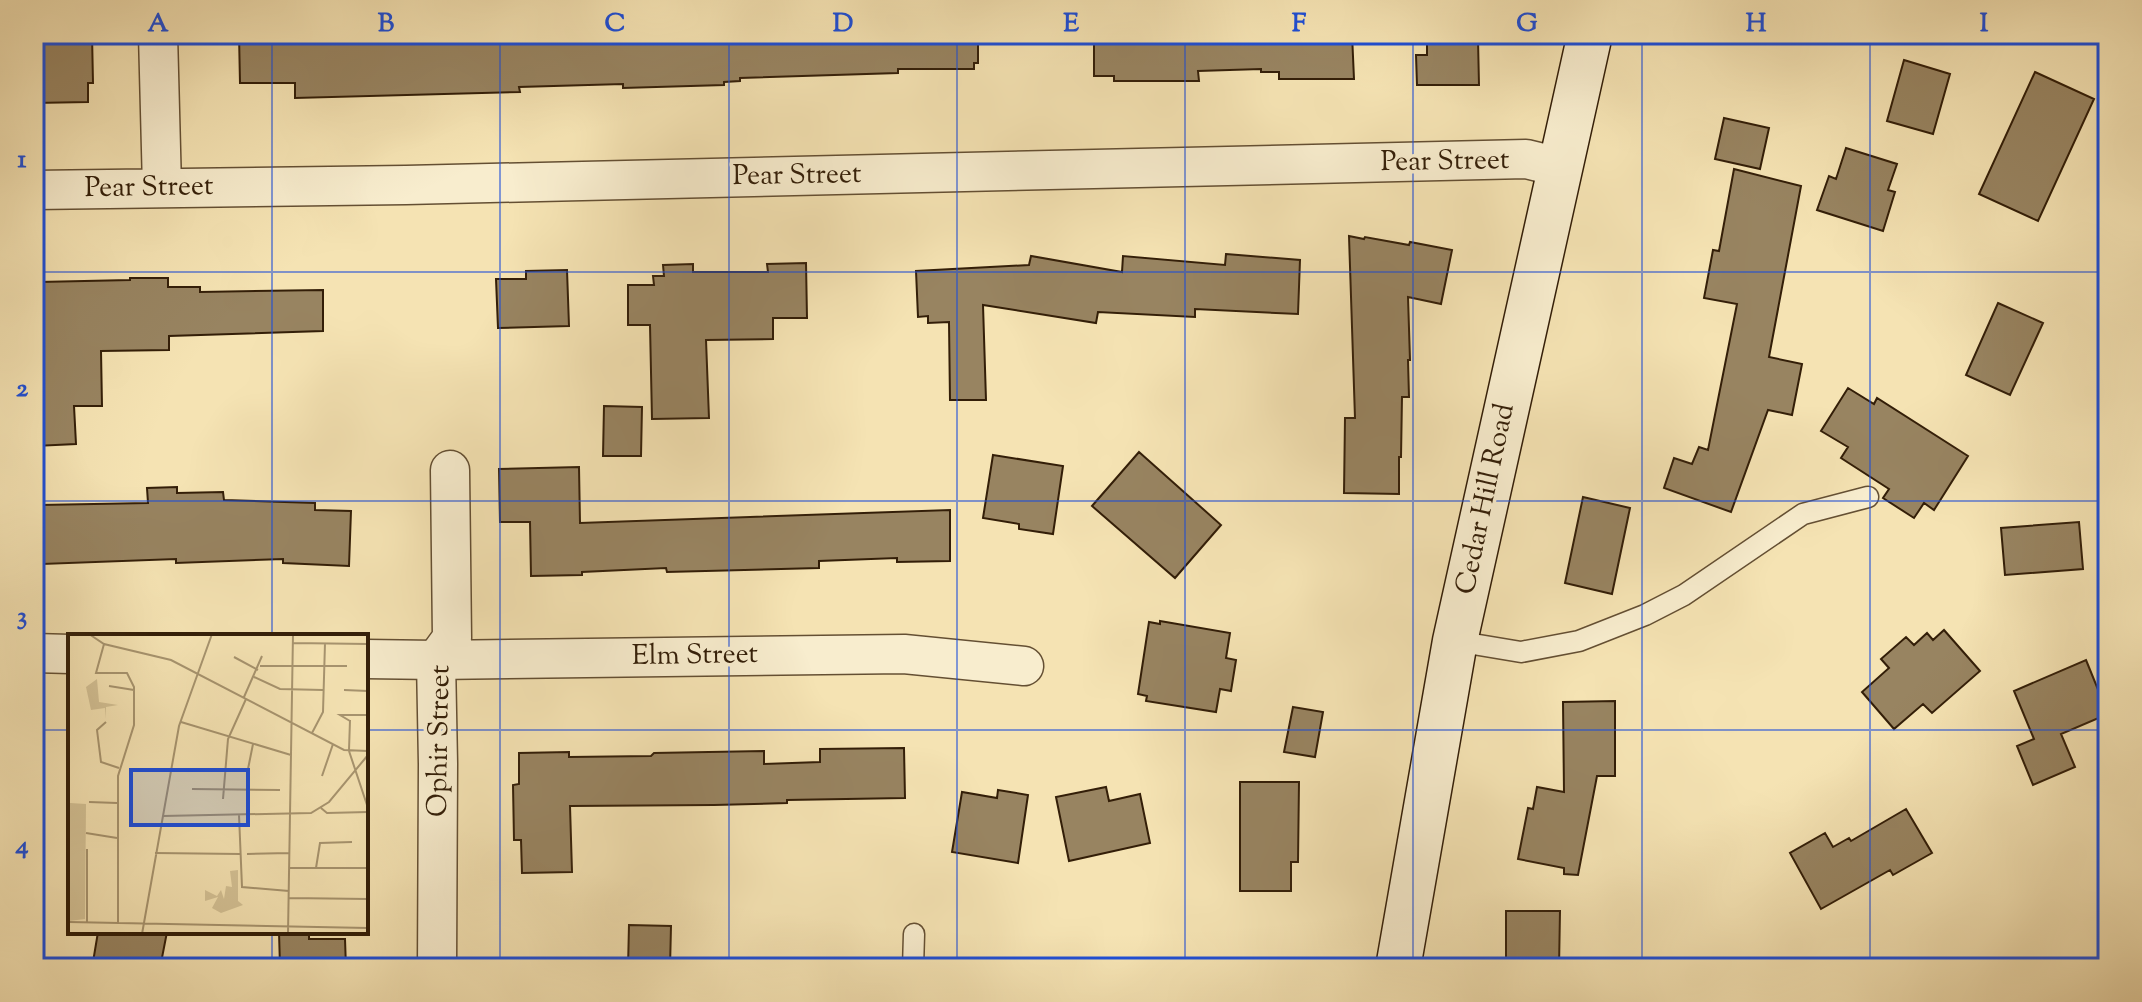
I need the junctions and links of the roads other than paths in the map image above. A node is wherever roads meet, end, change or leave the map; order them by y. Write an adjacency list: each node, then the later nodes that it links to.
1 (158, 34): 4 (street)
2 (1590, 34): 3 (street, Cedar Hill Road)
3 (1559, 167): 4 (street, Pear Street); 8 (street, Cedar Hill Road)
4 (162, 188): 5 (street, Pear Street)
5 (34, 190)
6 (450, 470): 12 (street, Ophir Street)
7 (1868, 497): 8 (lane)
8 (1455, 641): 17 (street, Cedar Hill Road)
9 (34, 653): 10 (street)
10 (68, 654)
11 (368, 659): 12 (street, Elm Street)
12 (436, 660): 13 (street, Elm Street); 15 (street, Ophir Street)
13 (1024, 666)
14 (914, 934): 16 (lane)
15 (437, 968)
16 (913, 968)
17 (1398, 968)

